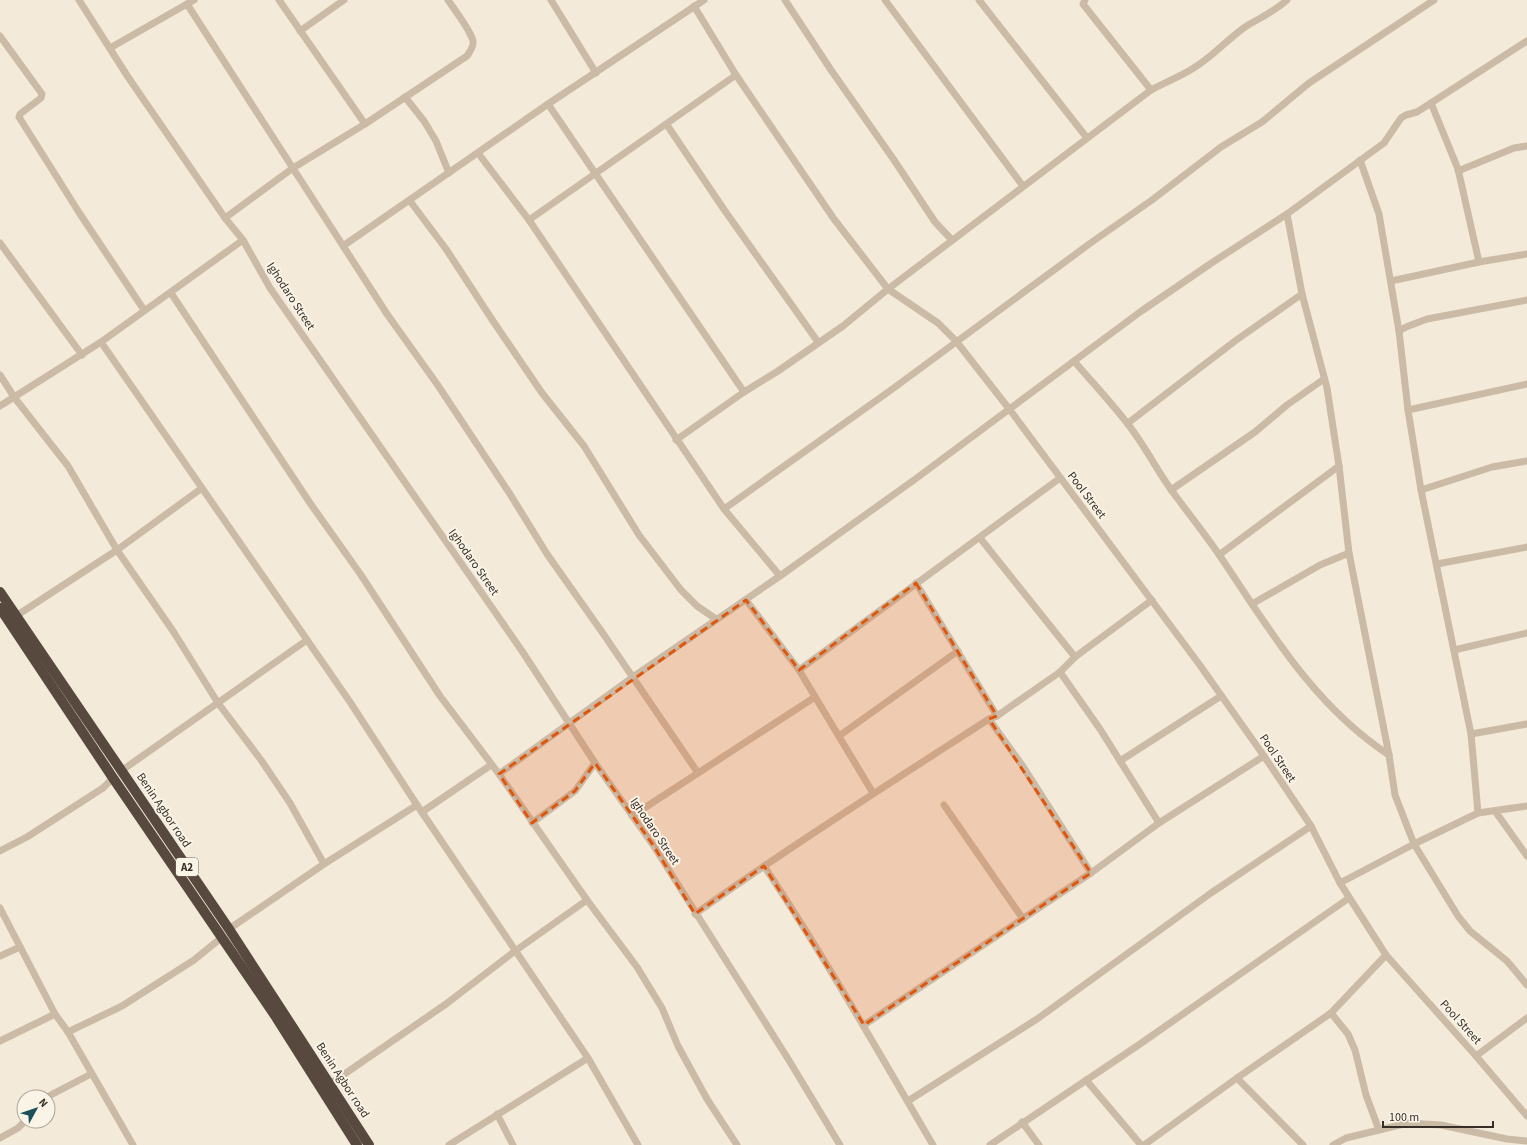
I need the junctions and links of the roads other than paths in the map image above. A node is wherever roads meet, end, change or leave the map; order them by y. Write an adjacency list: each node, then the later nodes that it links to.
1 (79, 0): 18 (street, Ighodaro Street)
2 (279, 0): 15 (street)
3 (344, 0): 15 (street)
4 (448, 0): 22 (street)
5 (704, 0): 14 (street)
6 (785, 0): 41 (street)
7 (885, 0): 35 (street)
8 (979, 0): 27 (street)
9 (1085, 0): 21 (street)
10 (1287, 0): 21 (street)
11 (1434, 0): 53 (street)
12 (554, 1): 19 (street)
13 (190, 2): 18 (street); 31 (street)
14 (694, 6): 19 (street); 20 (street, Pool Street)
15 (300, 31): 25 (street)
16 (0, 36): 51 (street)
17 (1527, 41): 23 (street)
18 (110, 48): 38 (street, Ighodaro Street)
19 (596, 73): 24 (street)
20 (736, 75): 26 (street); 47 (street, Pool Street)
21 (1151, 90): 27 (street)
22 (405, 97): 25 (street); 33 (street)
23 (1431, 102): 30 (street); 32 (street)
24 (548, 104): 29 (street); 34 (street)
25 (365, 124): 31 (street)
26 (667, 125): 34 (street); 55 (street)
27 (1087, 138): 35 (street)
28 (1527, 146): 32 (street)
29 (478, 153): 33 (street); 39 (street)
30 (1360, 160): 37 (street); 46 (street)
31 (294, 168): 38 (street); 43 (street)
32 (1458, 171): 45 (street)
33 (449, 173): 36 (street)
34 (595, 174): 39 (street); 61 (street)
35 (1023, 186): 41 (street)
36 (410, 201): 43 (street); 89 (street)
37 (1287, 214): 49 (street); 57 (street)
38 (225, 218): 40 (street, Ighodaro Street)
39 (529, 220): 67 (street)
40 (242, 240): 48 (street); 103 (street, Ighodaro Street)
41 (952, 240): 47 (street)
42 (0, 243): 56 (street)
43 (344, 246): 97 (street)
44 (1527, 254): 45 (street)
45 (1479, 262): 46 (street)
46 (1391, 282): 52 (street)
47 (888, 288): 53 (street, Pool Street); 55 (street)
48 (170, 294): 51 (street); 111 (street)
49 (1302, 294): 59 (street); 66 (street)
50 (1527, 300): 52 (street)
51 (144, 310): 54 (street)
52 (1399, 332): 65 (street)
53 (956, 341): 64 (street, Pool Street); 74 (street)
54 (101, 342): 56 (street); 71 (street)
55 (818, 342): 61 (street)
56 (82, 354): 62 (street)
57 (1074, 361): 64 (street); 66 (street)
58 (0, 375): 62 (street)
59 (1324, 379): 69 (street); 72 (street)
60 (1527, 384): 65 (street)
61 (744, 392): 67 (street)
62 (14, 397): 63 (street); 77 (street)
63 (0, 406)
64 (1010, 410): 70 (street, Pool Street); 81 (street)
65 (1408, 410): 73 (street)
66 (1128, 424): 72 (street)
67 (676, 440): 74 (street)
68 (1527, 461): 73 (street)
69 (1339, 466): 78 (street); 79 (street)
70 (1060, 478): 75 (street); 85 (street, Pool Street)
71 (202, 488): 77 (street); 91 (street)
72 (1171, 490): 79 (street)
73 (1420, 490): 80 (street)
74 (724, 509): 81 (street)
75 (980, 538): 82 (street); 94 (street)
76 (1527, 547): 80 (street)
77 (116, 550): 88 (street); 100 (street)
78 (1349, 553): 86 (street); 107 (street)
79 (1219, 555): 86 (street)
80 (1437, 564): 92 (street)
81 (780, 576): 84 (street)
82 (916, 583): 93 (street); 95 (street)
83 (0, 592): 88 (highway, Benin Agbor road / A2)
84 (746, 600): 89 (street); 95 (street)
85 (1152, 600): 94 (street); 98 (street, Pool Street)
86 (1252, 604): 107 (street)
87 (0, 608): 115 (highway, Benin Agbor road / A2)
88 (16, 616): 112 (highway, Benin Agbor road / A2)
89 (716, 619): 97 (street)
90 (1527, 633): 92 (street)
91 (307, 640): 100 (street); 117 (street)
92 (1454, 650): 105 (street)
93 (958, 651): 101 (street); 106 (street)
94 (1075, 657): 96 (street)
95 (799, 670): 99 (street)
96 (1060, 672): 101 (street); 109 (street)
97 (633, 677): 103 (street); 113 (street)
98 (1221, 696): 108 (street, Pool Street); 109 (street)
99 (815, 697): 106 (street); 113 (street)
100 (218, 703): 112 (street); 130 (street)
101 (997, 716): 102 (street)
102 (989, 719): 116 (street); 132 (street)
103 (569, 723): 110 (street, Ighodaro Street); 114 (street)
104 (1527, 724): 105 (street)
105 (1471, 734): 122 (street)
106 (838, 736): 116 (street)
107 (1389, 755): 127 (street)
108 (1264, 756): 125 (street); 126 (street, Pool Street)
109 (1120, 761): 125 (street)
110 (594, 763): 123 (street, Ighodaro Street); 124 (street)
111 (491, 765): 114 (street); 121 (street)
112 (121, 771): 139 (highway, Benin Agbor road / A2)
113 (698, 773): 123 (street)
114 (499, 774): 124 (street)
115 (113, 778): 128 (street); 140 (highway, Benin Agbor road / A2)
116 (873, 793): 131 (street)
117 (417, 805): 121 (street); 130 (street)
118 (944, 805): 138 (street)
119 (1527, 806): 120 (street)
120 (1495, 811): 122 (street); 129 (street)
121 (422, 812): 142 (street)
122 (1478, 813): 127 (street)
123 (632, 816): 137 (street, Ighodaro Street)
124 (532, 823): 135 (street)
125 (1159, 823): 132 (street)
126 (1310, 826): 133 (street, Pool Street); 159 (street)
127 (1414, 844): 133 (street); 145 (street)
128 (0, 852)
129 (1527, 856)
130 (324, 864): 139 (street)
131 (764, 866): 137 (street); 149 (street)
132 (1091, 873): 138 (street)
133 (1340, 883): 134 (street, Pool Street)
134 (1349, 898): 143 (street, Pool Street); 156 (street)
135 (587, 900): 142 (street); 174 (street)
136 (0, 908): 141 (street)
137 (695, 914): 175 (street, Ighodaro Street)
138 (1023, 919): 149 (street)
139 (228, 929): 157 (highway, Benin Agbor road / A2)
140 (221, 938): 150 (street); 169 (highway, Benin Agbor road / A2)
141 (20, 947): 144 (street); 147 (street)
142 (515, 951): 153 (street); 157 (street)
143 (1386, 955): 146 (street); 152 (street, Pool Street)
144 (0, 956)
145 (1527, 985)
146 (1331, 1013): 155 (street); 164 (street)
147 (55, 1014): 150 (street); 151 (street)
148 (1527, 1018): 152 (street)
149 (864, 1025): 159 (street)
150 (68, 1032): 154 (street)
151 (0, 1041)
152 (1476, 1056): 161 (street, Pool Street)
153 (588, 1058): 160 (street); 173 (street)
154 (91, 1074): 158 (street); 168 (street)
155 (1237, 1078): 180 (street); 181 (street)
156 (1086, 1080): 162 (street); 179 (street)
157 (330, 1084): 170 (highway, Benin Agbor road / A2)
158 (56, 1092)
159 (908, 1102): 176 (street)
160 (497, 1114): 171 (street); 172 (street)
161 (1527, 1116)
162 (1022, 1122): 177 (street); 178 (street)
163 (16, 1129): 165 (street)
164 (1379, 1130): 166 (street); 167 (street)
165 (0, 1138)
166 (1346, 1138): 182 (street); 183 (street)
167 (1527, 1141)
168 (133, 1145)
169 (358, 1145)
170 (370, 1145)
171 (448, 1145)
172 (513, 1145)
173 (638, 1145)
174 (737, 1145)
175 (840, 1145)
176 (933, 1145)
177 (990, 1145)
178 (1039, 1145)
179 (1141, 1145)
180 (1144, 1145)
181 (1303, 1145)
182 (1333, 1145)
183 (1350, 1145)

